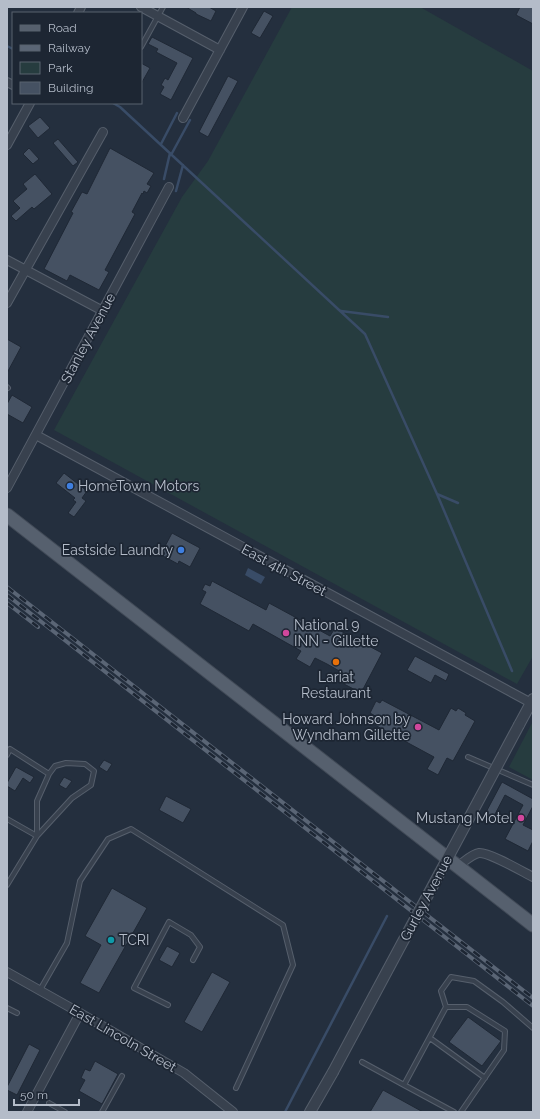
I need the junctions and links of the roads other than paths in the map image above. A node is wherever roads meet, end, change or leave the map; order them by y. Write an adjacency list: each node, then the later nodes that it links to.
1 (141, 7): 4 (street)
2 (163, 7): 4 (lane)
3 (242, 7): 6 (street)
4 (158, 16): 5 (lane); 6 (street)
5 (142, 45)
6 (220, 50): 8 (street)
7 (29, 104): 10 (street)
8 (183, 118)
9 (103, 132): 13 (street)
10 (7, 145)
11 (169, 187): 15 (street, Stanley Avenue)
12 (7, 260): 13 (street)
13 (26, 270): 14 (street); 15 (street)
14 (7, 303)
15 (103, 311): 16 (street, Stanley Avenue)
16 (36, 434): 17 (street, Stanley Avenue); 19 (street, East 4th Street)
17 (7, 488)
18 (7, 515): 26 (main road)
19 (532, 702): 50 (street, Gurley Avenue, bridge)
20 (7, 755): 22 (lane)
21 (468, 757): 23 (lane)
22 (49, 774): 25 (lane); 25 (lane)
23 (533, 785)
24 (7, 819): 25 (lane)
25 (37, 836): 28 (lane)
26 (458, 866): 27 (street); 29 (main road)
27 (533, 877)
28 (7, 885)
29 (533, 925)
30 (193, 960): 33 (lane)
31 (7, 972): 32 (street, East Lincoln Street)
32 (40, 990): 37 (street, East Lincoln Street); 44 (lane)
33 (168, 1005)
34 (446, 1007): 38 (lane); 39 (lane); 42 (lane)
35 (7, 1008): 36 (lane)
36 (17, 1013)
37 (80, 1013): 46 (street); 49 (street, East Lincoln Street)
38 (533, 1028)
39 (430, 1038): 42 (lane); 43 (lane)
40 (362, 1062): 43 (lane)
41 (122, 1076): 48 (lane)
42 (485, 1078): 52 (lane)
43 (404, 1085): 51 (lane)
44 (236, 1088)
45 (48, 1103): 47 (lane)
46 (27, 1112)
47 (65, 1112)
48 (102, 1112)
49 (233, 1112)
50 (310, 1112)
51 (454, 1112)
52 (462, 1112)

